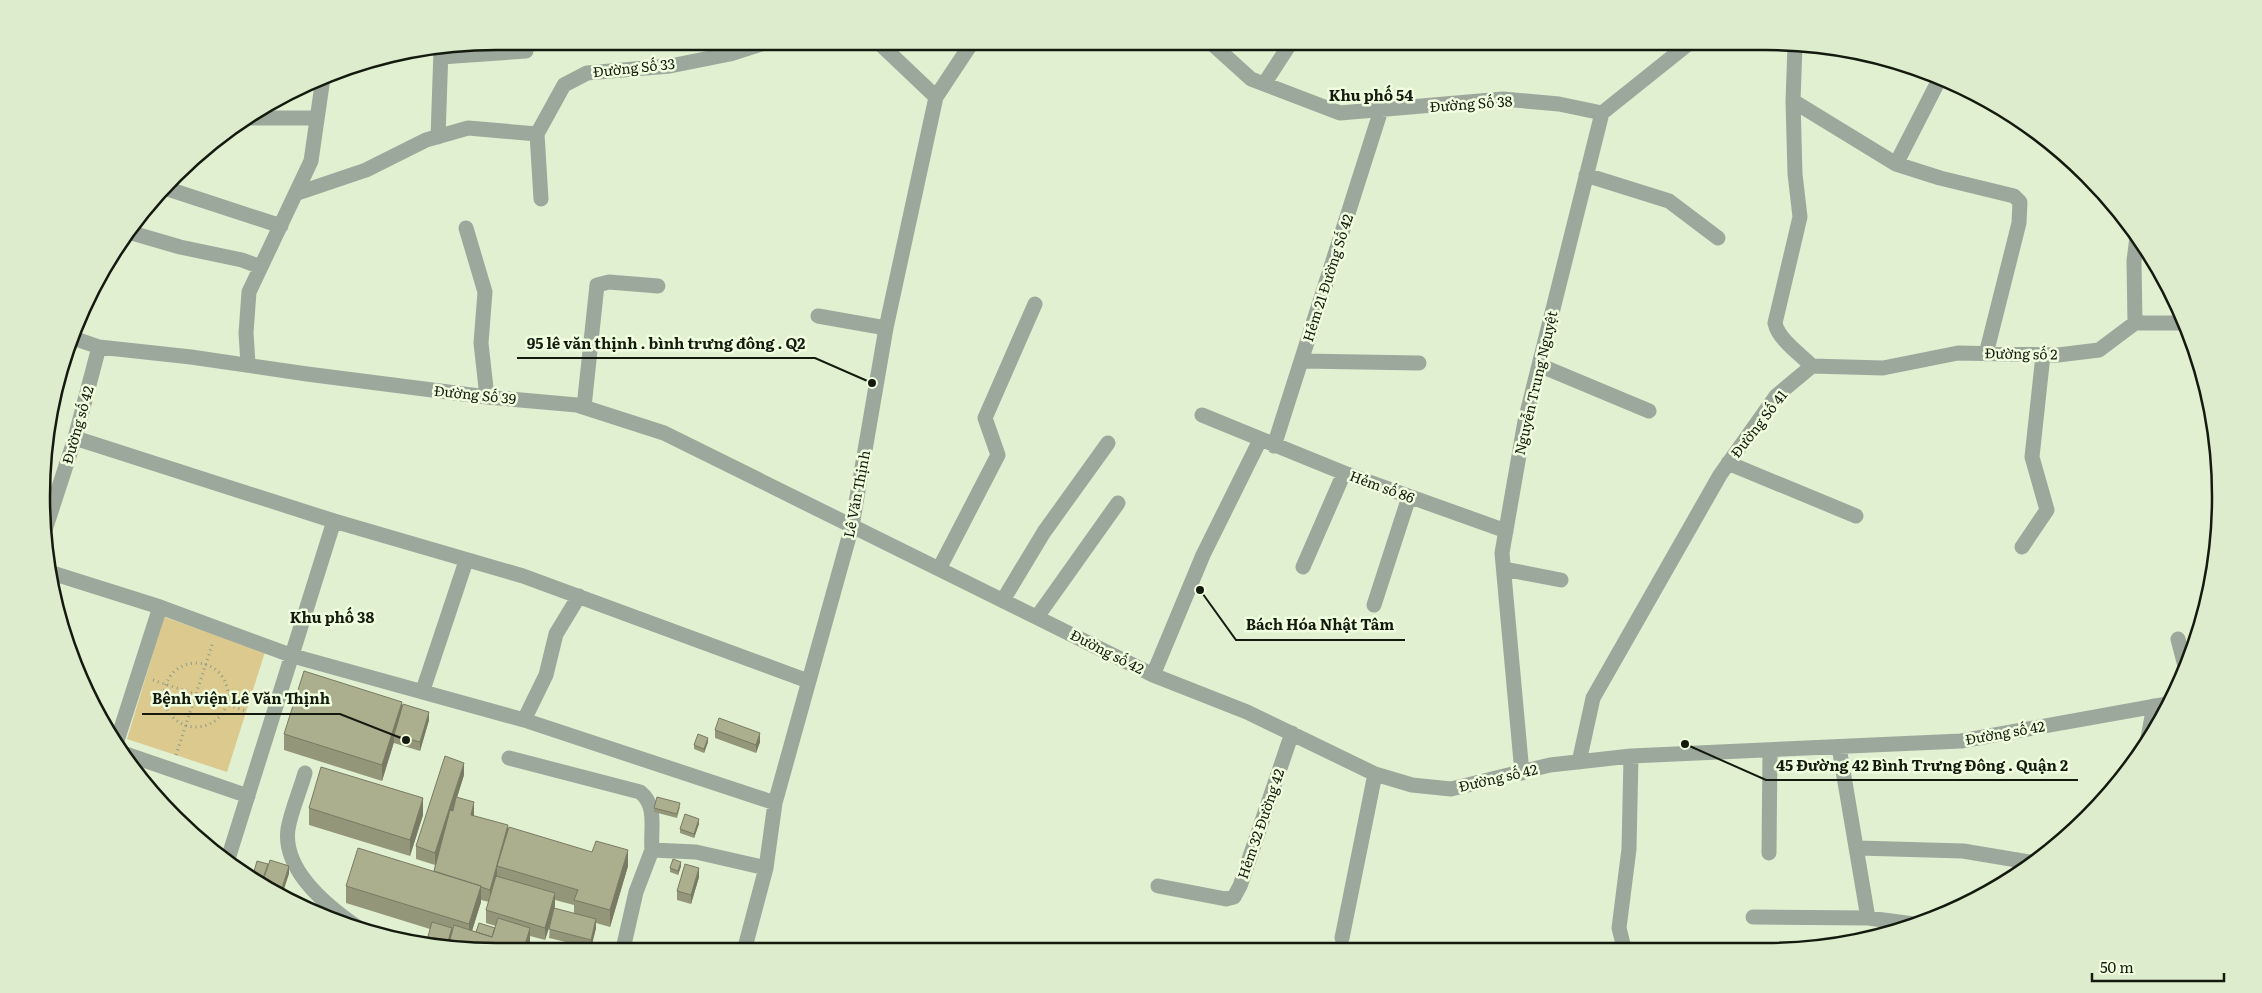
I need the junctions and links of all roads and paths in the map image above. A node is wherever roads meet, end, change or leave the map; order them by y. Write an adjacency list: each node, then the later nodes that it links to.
1 (743, 50): 19 (street, Đường Số 33)
2 (891, 50): 13 (street)
3 (967, 50): 13 (street, Lê Văn Thịnh)
4 (1219, 50): 10 (street, Đường Số 38)
5 (1286, 50): 10 (street)
6 (1681, 50): 16 (street)
7 (526, 51): 9 (street)
8 (1795, 51): 14 (street)
9 (441, 54): 20 (street)
10 (1264, 84): 15 (street, Đường Số 38)
11 (1937, 84): 21 (street)
12 (322, 86): 18 (street)
13 (936, 97): 37 (street, Lê Văn Thịnh)
14 (1794, 101): 21 (street); 46 (street)
15 (1381, 110): 16 (street, Đường Số 38); 42 (street, Hẻm 21 Đường Số 42)
16 (1602, 113): 22 (street, Nguyễn Trung Nguyệt)
17 (260, 118): 18 (street)
18 (317, 118): 24 (street)
19 (537, 134): 20 (street); 25 (street)
20 (438, 137): 24 (street)
21 (1896, 164): 40 (street)
22 (1586, 175): 29 (street); 45 (street, Nguyễn Trung Nguyệt)
23 (172, 190): 26 (street)
24 (298, 193): 26 (street)
25 (541, 199)
26 (281, 226): 31 (street)
27 (466, 228): 47 (street)
28 (135, 234): 31 (street)
29 (1718, 238)
30 (2136, 247): 35 (street)
31 (261, 267): 44 (street)
32 (658, 286): 48 (street)
33 (1035, 304): 67 (street)
34 (818, 316): 37 (street)
35 (2135, 323): 36 (street); 41 (street, Đường số 2)
36 (2177, 324)
37 (886, 328): 62 (street, Lê Văn Thịnh)
38 (79, 340): 39 (street, Đường Số 39)
39 (99, 347): 44 (street, Đường Số 39); 51 (street, Đường số 42)
40 (1986, 354): 41 (street, Đường số 2); 46 (street, Đường số 2)
41 (2043, 355): 64 (street)
42 (1302, 361): 43 (street); 54 (street, Hẻm 21 Đường Số 42)
43 (1419, 363)
44 (248, 364): 47 (street, Đường Số 39)
45 (1539, 365): 49 (street); 63 (street, Nguyễn Trung Nguyệt)
46 (1812, 366): 55 (street, Đường Số 41)
47 (487, 397): 48 (street, Đường Số 39)
48 (584, 407): 62 (street, Đường Số 39)
49 (1649, 412)
50 (1202, 415): 52 (street, Hẻm số 86)
51 (75, 438): 59 (street, Đường số 42); 61 (street)
52 (1260, 440): 54 (street, Hẻm số 86); 81 (street)
53 (1108, 443): 72 (street)
54 (1274, 446): 56 (street, Hẻm số 86)
55 (1728, 463): 60 (street); 99 (street, Đường Số 41)
56 (1344, 473): 57 (street, Hẻm số 86); 66 (street)
57 (1409, 496): 63 (street, Hẻm số 86); 73 (street)
58 (1118, 503): 75 (street)
59 (50, 511)
60 (1856, 516)
61 (334, 522): 65 (street); 78 (street)
62 (852, 526): 67 (street, Đường số 42); 83 (street, Lê Văn Thịnh)
63 (1506, 531): 68 (street, Nguyễn Trung Nguyệt)
64 (2022, 547)
65 (466, 561): 71 (street); 85 (street)
66 (1303, 567)
67 (939, 570): 72 (street, Đường số 42)
68 (1504, 570): 70 (street); 101 (street, Nguyễn Trung Nguyệt)
69 (57, 575): 74 (street)
70 (1562, 580)
71 (579, 596): 83 (street); 89 (street)
72 (1003, 600): 75 (street, Đường số 42)
73 (1374, 605)
74 (160, 607): 78 (street); 92 (street)
75 (1037, 617): 81 (street, Đường số 42)
76 (215, 634): 80 (path)
77 (2178, 640): 79 (street)
78 (293, 656): 85 (street); 103 (street)
79 (2182, 656)
80 (205, 664): 84 (path); 86 (path); 90 (path)
81 (1153, 675): 91 (street, Đường số 42)
82 (146, 678): 84 (path)
83 (808, 681): 104 (street, Lê Văn Thịnh)
84 (165, 684): 86 (path); 90 (path)
85 (423, 690): 89 (street)
86 (227, 704): 88 (path); 90 (path)
87 (2160, 705): 93 (street, Đường số 42)
88 (246, 711)
89 (524, 720): 104 (street)
90 (185, 726): 95 (path)
91 (1292, 733): 102 (street, Đường số 42); 111 (street, Hẻm 32 Đường 42)
92 (119, 735)
93 (1839, 747): 94 (street, Đường số 42); 105 (street)
94 (1770, 750): 96 (street, Đường số 42); 107 (street)
95 (176, 755)
96 (1631, 756): 99 (street, Đường số 42); 119 (street)
97 (134, 757): 103 (street)
98 (509, 758): 106 (street)
99 (1579, 762): 101 (street, Đường số 42)
100 (305, 773): 112 (street)
101 (1522, 773): 102 (street, Đường số 42)
102 (1375, 774): 116 (street)
103 (248, 796): 108 (street)
104 (775, 803): 110 (street, Lê Văn Thịnh)
105 (1858, 848): 109 (street); 114 (street)
106 (652, 850): 110 (street); 117 (street)
107 (1769, 853)
108 (229, 854)
109 (2023, 861)
110 (766, 868): 118 (street, Lê Văn Thịnh)
111 (1158, 886)
112 (339, 914)
113 (1753, 917): 114 (street)
114 (1868, 918): 115 (street)
115 (1899, 922)
116 (1342, 938)
117 (624, 943)
118 (746, 943)
119 (1623, 943)

